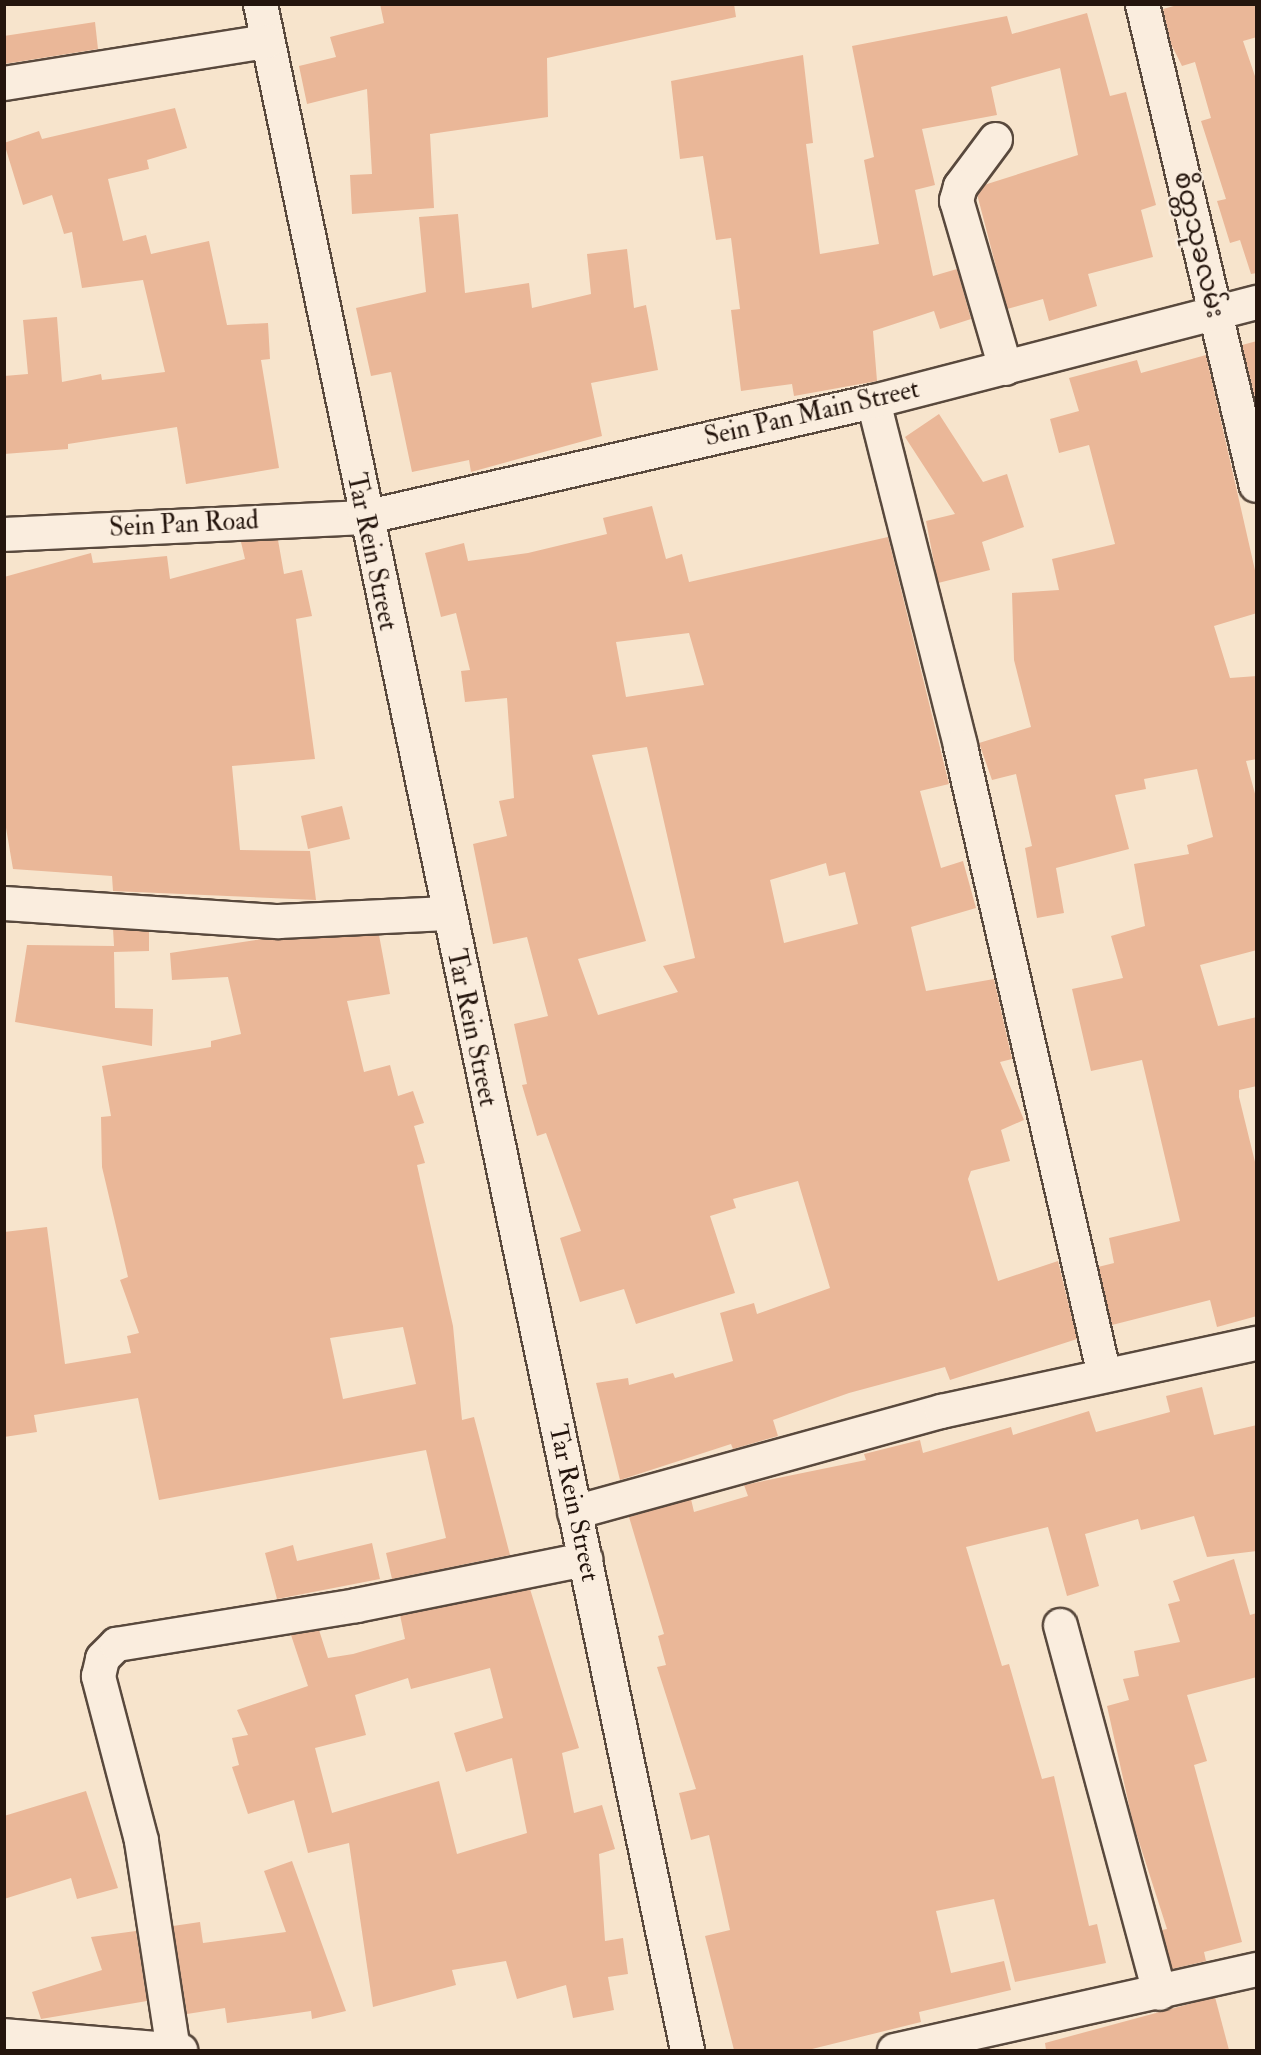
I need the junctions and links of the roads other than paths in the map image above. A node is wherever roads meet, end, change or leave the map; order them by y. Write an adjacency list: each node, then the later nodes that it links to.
1 (260, 4): 3 (street, Tar Rein Street)
2 (1142, 4): 7 (street, စိတ္တသုခလမ်း)
3 (267, 41): 4 (street); 11 (street, Tar Rein Street)
4 (4, 83)
5 (995, 139): 8 (street)
6 (1257, 302): 7 (street, Sein Pan Main Street)
7 (1213, 312): 8 (street, Sein Pan Main Street); 10 (street, စိတ္တသုခလမ်း)
8 (1005, 368): 9 (street, Sein Pan Main Street)
9 (873, 401): 11 (street, Sein Pan Main Street); 16 (street)
10 (1257, 484)
11 (364, 517): 12 (street, Sein Pan Road); 14 (street, Tar Rein Street)
12 (4, 534)
13 (4, 903): 14 (street)
14 (447, 914): 17 (street, Tar Rein Street)
15 (1257, 1343): 16 (street)
16 (1104, 1375): 17 (street)
17 (574, 1512): 18 (street, Tar Rein Street)
18 (585, 1559): 23 (street); 24 (street, Tar Rein Street)
19 (1060, 1625): 21 (street)
20 (1257, 1969): 21 (street)
21 (1159, 1993): 25 (street)
22 (4, 2035): 23 (street)
23 (176, 2050)
24 (687, 2050)
25 (894, 2050)

